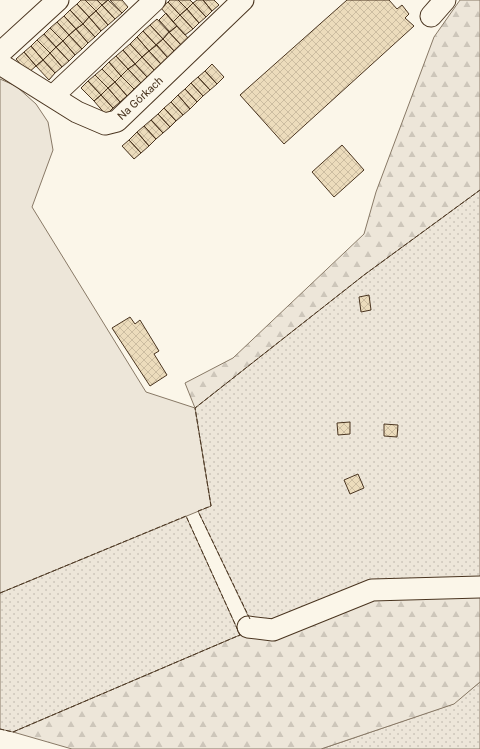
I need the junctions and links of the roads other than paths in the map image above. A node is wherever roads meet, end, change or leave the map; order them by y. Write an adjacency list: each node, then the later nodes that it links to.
1 (58, 0): 6 (street)
2 (155, 0): 8 (street)
3 (243, 0): 8 (street, Na Górkach)
4 (444, 0): 5 (street)
5 (431, 16)
6 (0, 53)
7 (0, 64): 8 (street, Na Górkach)
8 (53, 96)
9 (480, 587): 10 (street)
10 (248, 627)

